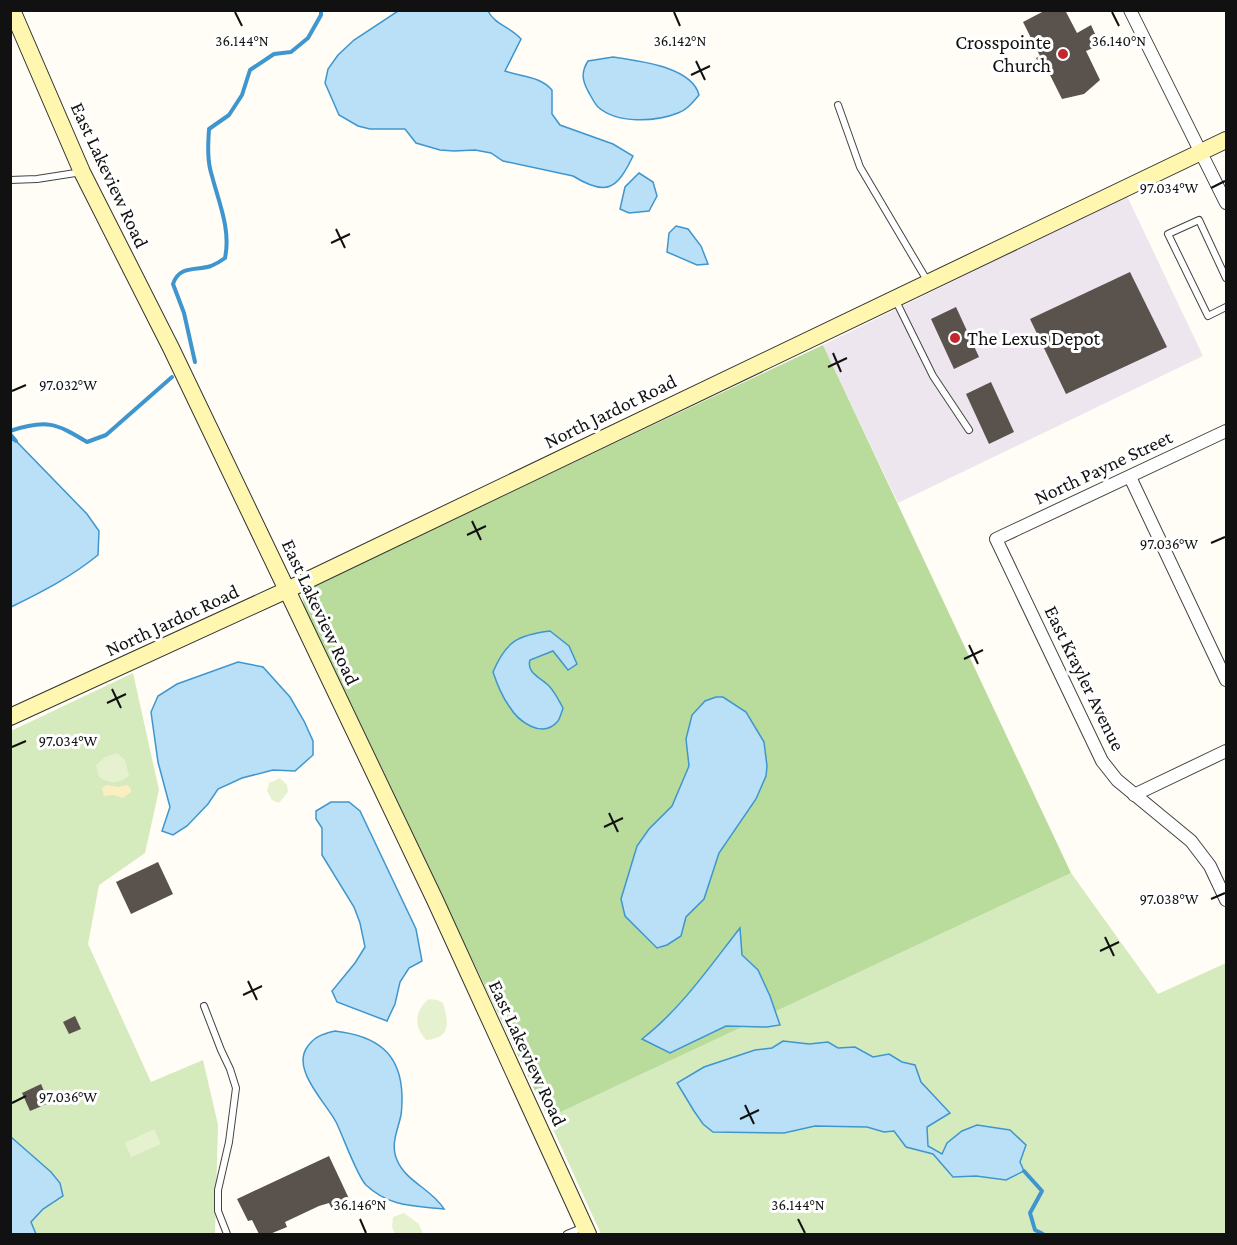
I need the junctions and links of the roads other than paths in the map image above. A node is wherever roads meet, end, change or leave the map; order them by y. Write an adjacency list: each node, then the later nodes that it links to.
1 (12, 10): 6 (street, East Lakeview Road)
2 (1130, 10): 5 (street)
3 (838, 105): 10 (lane)
4 (1227, 140): 5 (street, North Jardot Road)
5 (1202, 152): 8 (street); 10 (street, North Jardot Road)
6 (82, 171): 7 (lane); 17 (street, East Lakeview Road)
7 (10, 180)
8 (1227, 203)
9 (1227, 278): 12 (lane)
10 (928, 283): 11 (street, North Jardot Road)
11 (895, 298): 13 (lane); 17 (street, North Jardot Road)
12 (1227, 307)
13 (969, 430)
14 (1227, 431): 15 (street, North Payne Street)
15 (1130, 477): 16 (street, North Payne Street); 18 (street)
16 (996, 538): 21 (street, East Krayler Avenue)
17 (287, 590): 19 (street, North Jardot Road); 24 (street, East Lakeview Road)
18 (1227, 680)
19 (10, 717)
20 (1227, 751): 21 (street)
21 (1134, 795): 22 (street, East Krayler Avenue)
22 (1227, 900)
23 (204, 1006): 25 (lane)
24 (586, 1231): 26 (lane)
25 (227, 1234)
26 (567, 1234)

